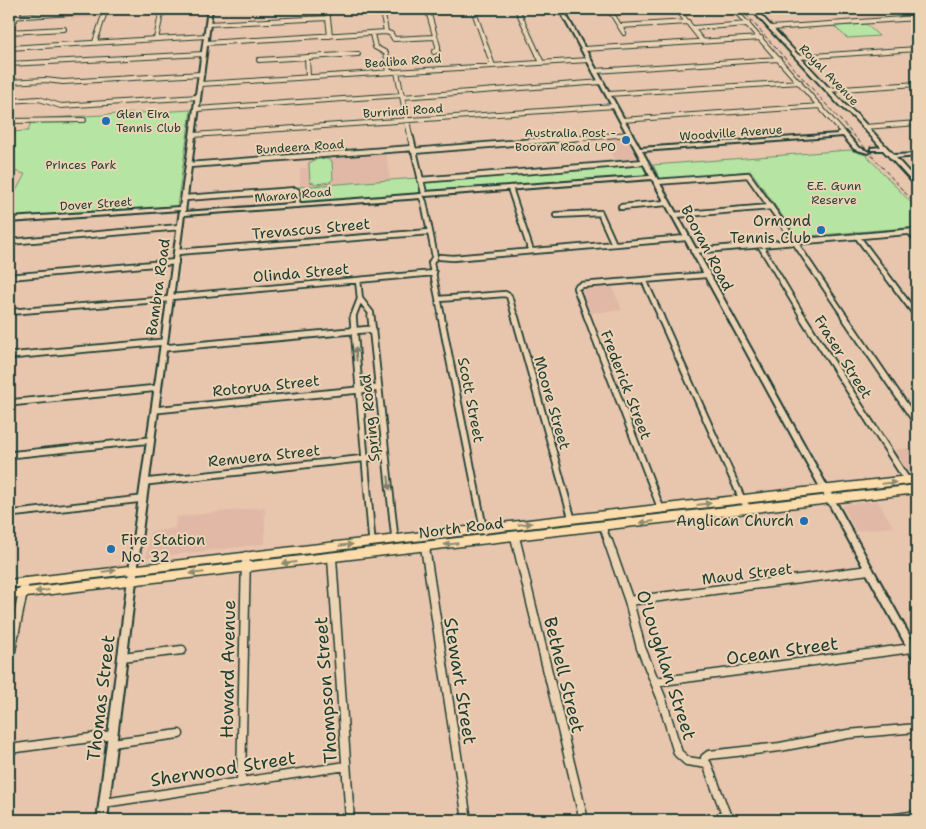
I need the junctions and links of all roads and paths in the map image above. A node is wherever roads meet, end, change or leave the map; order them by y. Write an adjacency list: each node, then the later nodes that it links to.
1 (20, 9): 21 (street)
2 (106, 9): 40 (street)
3 (162, 9): 39 (street)
4 (210, 9): 25 (street, Bambra Road)
5 (327, 9): 22 (street)
6 (382, 9): 32 (street)
7 (473, 9): 8 (street); 16 (street); 56 (street)
8 (486, 9)
9 (517, 9): 54 (street)
10 (561, 9): 44 (street, Booran Road)
11 (609, 9): 27 (street)
12 (726, 9): 17 (street)
13 (734, 9): 26 (street)
14 (753, 9): 30 (street, Royal Avenue)
15 (912, 9): 18 (main road)
16 (428, 10): 37 (street)
17 (679, 10): 24 (street)
18 (917, 11)
19 (73, 13): 21 (street)
20 (9, 16): 21 (street)
21 (17, 16): 31 (street)
22 (328, 18): 25 (street); 36 (street)
23 (917, 18): 30 (street)
24 (688, 22): 27 (street); 29 (street)
25 (208, 24): 35 (street, Bambra Road)
26 (748, 24): 29 (street); 38 (street)
27 (620, 26): 33 (street)
28 (64, 28): 31 (street)
29 (693, 28): 41 (street)
30 (771, 28): 50 (street, Royal Avenue)
31 (9, 32)
32 (386, 32): 34 (street); 37 (street)
33 (624, 33)
34 (372, 34): 36 (street); 58 (street)
35 (206, 36): 39 (street); 42 (street, Bambra Road)
36 (330, 36): 42 (street)
37 (434, 37): 46 (street)
38 (761, 38): 41 (street); 51 (street)
39 (156, 39): 40 (street)
40 (95, 42): 43 (street)
41 (704, 42): 44 (street)
42 (205, 43): 47 (street, Bambra Road)
43 (9, 48)
44 (584, 49): 53 (street, Booran Road)
45 (917, 49): 50 (street)
46 (434, 52)
47 (204, 54): 55 (street); 60 (street, Bambra Road)
48 (358, 54): 49 (street)
49 (307, 57): 52 (street); 61 (street)
50 (798, 58): 67 (street, Royal Avenue)
51 (779, 59): 57 (street); 62 (street)
52 (258, 60)
53 (589, 60): 54 (street, Bealiba Road); 57 (street, Booran Road)
54 (542, 63): 56 (street, Bealiba Road)
55 (9, 64)
56 (493, 66): 59 (street, Bealiba Road)
57 (596, 71): 64 (street, Booran Road)
58 (389, 72): 59 (street, Bealiba Road); 61 (street, Bealiba Road)
59 (397, 72): 69 (street)
60 (202, 73): 63 (street); 65 (street, Bambra Road)
61 (308, 77): 65 (street, Bealiba Road)
62 (799, 81): 68 (street); 73 (street)
63 (9, 82)
64 (602, 82): 68 (street, Booran Road); 69 (street)
65 (200, 84): 70 (street, Bambra Road)
66 (917, 84): 67 (street)
67 (828, 90): 80 (street, Royal Avenue)
68 (609, 95): 72 (street, Booran Road)
69 (402, 96): 74 (street); 76 (street)
70 (198, 97): 71 (street); 74 (street, Bambra Road)
71 (9, 101)
72 (615, 106): 76 (street, Burrindi Road); 77 (street, Booran Road)
73 (820, 106): 77 (street); 81 (street)
74 (197, 108): 82 (street, Bambra Road)
75 (84, 120): 78 (street)
76 (407, 120): 82 (street, Burrindi Road); 85 (street)
77 (623, 120): 83 (street, Booran Road)
78 (9, 121)
79 (917, 123): 80 (street)
80 (866, 127): 84 (street, Royal Avenue)
81 (843, 134): 84 (street); 86 (street, Woodville Avenue)
82 (193, 135): 90 (street, Bambra Road)
83 (631, 135): 85 (street, Bundeera Road); 86 (street, Booran Road)
84 (886, 149): 88 (street, Royal Avenue)
85 (413, 150): 90 (street, Bundeera Road); 92 (street)
86 (639, 150): 89 (street, Booran Road)
87 (917, 155): 88 (street)
88 (892, 156): 93 (street, Royal Avenue)
89 (646, 162): 91 (street, Booran Road); 92 (street)
90 (189, 165): 96 (street, Bambra Road)
91 (654, 178): 94 (street, Marara Road); 97 (street, Booran Road); 100 (street)
92 (420, 180): 95 (street)
93 (917, 184)
94 (510, 188): 95 (street, Marara Road); 116 (street)
95 (423, 195): 98 (street, Marara Road); 107 (street)
96 (184, 198): 98 (street); 101 (street, Bambra Road)
97 (668, 203): 99 (street); 103 (street, Booran Road)
98 (297, 205): 101 (street, Marara Road)
99 (621, 207)
100 (771, 207): 103 (street); 113 (street)
101 (183, 211): 104 (street, Dover Street); 105 (street, Bambra Road)
102 (556, 215): 114 (street)
103 (674, 215): 110 (street, Booran Road)
104 (9, 220)
105 (180, 227): 112 (street); 118 (street, Bambra Road)
106 (917, 231): 108 (street)
107 (430, 232): 118 (street, Trevascus Street); 119 (street)
108 (910, 232): 109 (street); 111 (street)
109 (857, 236): 113 (street); 130 (street)
110 (686, 237): 114 (street); 117 (street, Booran Road)
111 (917, 240)
112 (9, 242)
113 (794, 242): 115 (street); 140 (street)
114 (614, 244): 116 (street)
115 (760, 245): 117 (street); 145 (street, Fraser Street)
116 (531, 251): 119 (street)
117 (693, 251): 122 (street, Booran Road)
118 (177, 253): 120 (street, Bambra Road)
119 (437, 258): 121 (street, Scott Street)
120 (176, 262): 123 (street); 126 (street, Bambra Road)
121 (434, 273): 124 (street, Olinda Street); 128 (street, Scott Street)
122 (705, 274): 125 (street); 149 (street, Booran Road)
123 (9, 277)
124 (358, 280): 126 (street, Olinda Street); 127 (street, Spring Road)
125 (642, 280): 152 (street); 154 (street, Frederick Street)
126 (171, 298): 129 (street, Olinda Street); 133 (street, Bambra Road)
127 (360, 299): 131 (street, Spring Road); 132 (street, Spring Road)
128 (439, 299): 157 (street, Moore Street); 159 (street, Scott Street)
129 (9, 312)
130 (917, 316)
131 (373, 329): 132 (street); 136 (street, Spring Road)
132 (354, 330): 133 (street); 137 (street, Spring Road, one-way to 132)
133 (164, 345): 134 (street); 135 (street, Bambra Road)
134 (9, 356)
135 (158, 388): 138 (street); 139 (street, Bambra Road)
136 (379, 388): 137 (street, Rotorua Street); 143 (street, Spring Road)
137 (359, 390): 139 (street, Rotorua Street); 144 (street, Spring Road)
138 (9, 403)
139 (155, 410): 141 (street, Bambra Road)
140 (917, 423)
141 (151, 440): 142 (street); 146 (street, Bambra Road)
142 (9, 455)
143 (386, 456): 144 (street, Remuera Street); 161 (street, Spring Road, one-way to 161)
144 (365, 458): 146 (street, Remuera Street); 163 (street, Spring Road)
145 (912, 480): 147 (highway, North Road, one-way to 145)
146 (145, 482): 151 (street, Bambra Road)
147 (860, 486): 149 (highway, North Road); 150 (highway)
148 (917, 489): 150 (highway, North Road)
149 (824, 490): 152 (highway, North Road); 153 (street, Booran Road)
150 (866, 496): 153 (highway, North Road)
151 (142, 499): 156 (street); 167 (street, Bambra Road)
152 (744, 499): 154 (highway, North Road, one-way to 152); 155 (street)
153 (830, 500): 155 (highway, North Road); 169 (street, Booran Road)
154 (659, 509): 157 (highway, North Road)
155 (749, 510): 158 (highway, North Road, one-way to 158)
156 (9, 514)
157 (572, 519): 159 (highway, North Road, one-way to 157)
158 (603, 527): 160 (highway, North Road); 177 (street, O'Loughlan Street)
159 (483, 529): 161 (highway, North Road); 162 (street, Scott Street)
160 (515, 537): 162 (highway, North Road); 196 (street, Bethell Street)
161 (395, 539): 163 (highway, North Road)
162 (485, 540): 164 (highway, North Road, one-way to 164)
163 (372, 542): 165 (highway, North Road, one-way to 163)
164 (425, 547): 166 (highway, North Road); 195 (street, Stewart Street)
165 (246, 556): 167 (highway, North Road); 168 (street, Howard Avenue)
166 (332, 558): 168 (highway, North Road, one-way to 168); 189 (street, Thompson Street)
167 (133, 568): 170 (highway, North Road, one-way to 167); 171 (street, Thomas Street)
168 (245, 568): 171 (highway, North Road, one-way to 171); 190 (street, Howard Avenue)
169 (869, 570): 177 (street, Maud Street); 178 (street, Booran Road)
170 (76, 575): 172 (highway, North Road); 174 (highway)
171 (132, 580): 174 (highway, North Road); 180 (street, Thomas Street)
172 (26, 582): 173 (highway, North Road); 175 (street)
173 (9, 584)
174 (73, 587): 175 (highway, North Road, one-way to 175)
175 (23, 593): 176 (highway, North Road); 182 (street)
176 (9, 595)
177 (629, 600): 183 (street, O'Loughlan Street)
178 (912, 648): 181 (street, Booran Road); 183 (street, Ocean Street)
179 (182, 650): 180 (street)
180 (122, 657): 186 (street, Thomas Street)
181 (917, 657)
182 (9, 660)
183 (655, 682): 188 (street, O'Loughlan Street)
184 (917, 728): 188 (street)
185 (179, 734): 186 (street)
186 (112, 739): 187 (street); 191 (street, Thomas Street)
187 (9, 749)
188 (705, 762): 197 (street)
189 (346, 766): 190 (street, Sherwood Street); 194 (street, Thompson Street)
190 (241, 782): 191 (street, Sherwood Street)
191 (104, 803): 193 (street, Thomas Street)
192 (917, 815): 198 (street)
193 (102, 820)
194 (350, 820)
195 (467, 820)
196 (584, 820)
197 (728, 820)
198 (883, 820)

